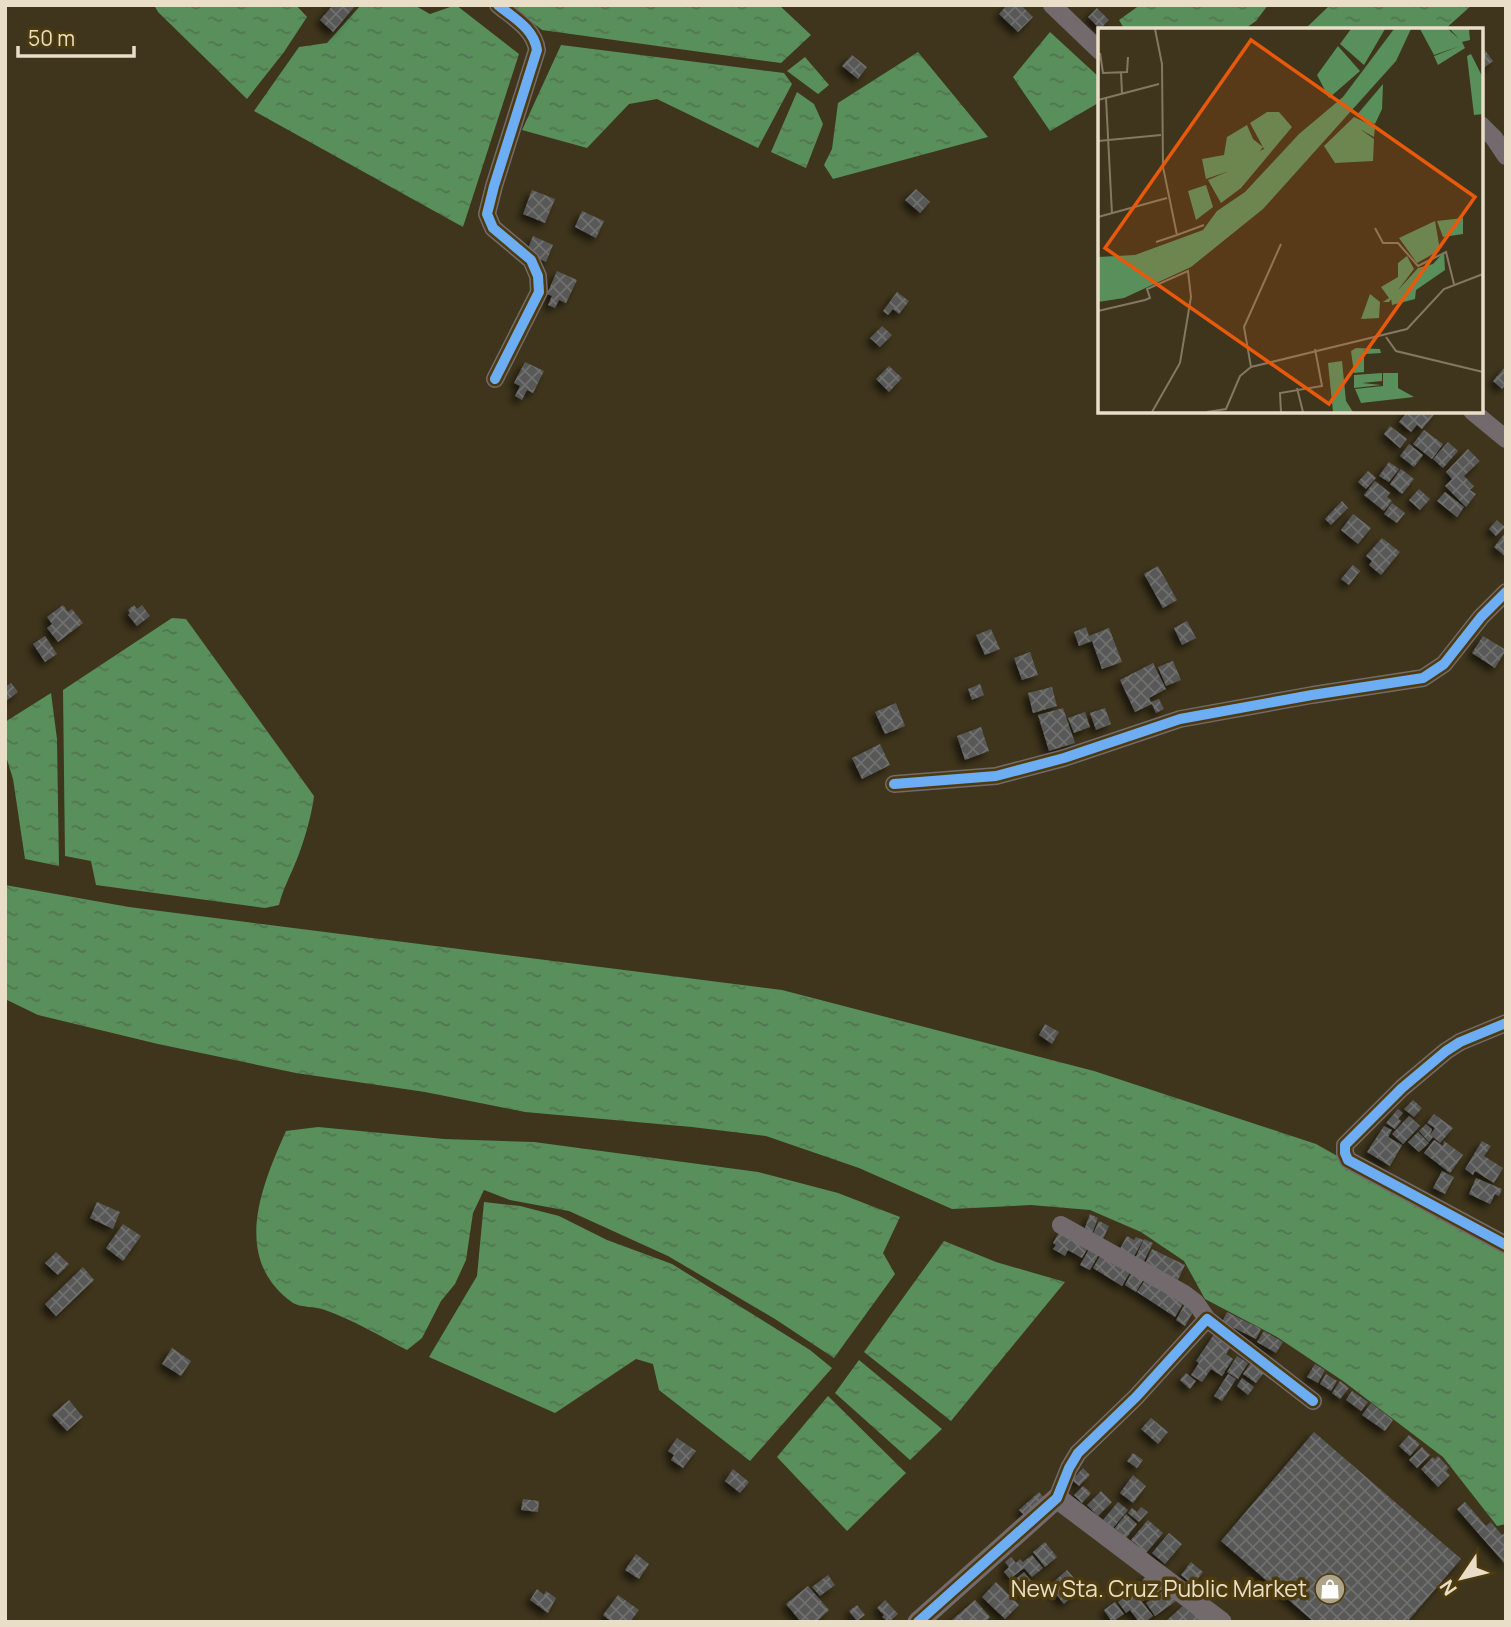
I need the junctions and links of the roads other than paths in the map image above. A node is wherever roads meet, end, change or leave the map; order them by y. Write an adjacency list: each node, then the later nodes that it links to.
1 (499, 5): 6 (street)
2 (1052, 5): 3 (street)
3 (1098, 49)
4 (1483, 127): 5 (street)
5 (1506, 156)
6 (495, 379)
7 (1474, 413): 8 (street)
8 (1506, 439)
9 (1506, 593): 10 (street)
10 (894, 785)
11 (1506, 1023): 13 (street)
12 (1061, 1225): 14 (street)
13 (1506, 1245)
14 (1207, 1319): 15 (street); 16 (street)
15 (1313, 1401)
16 (1057, 1498): 17 (street); 18 (street)
17 (918, 1622)
18 (1221, 1622)

